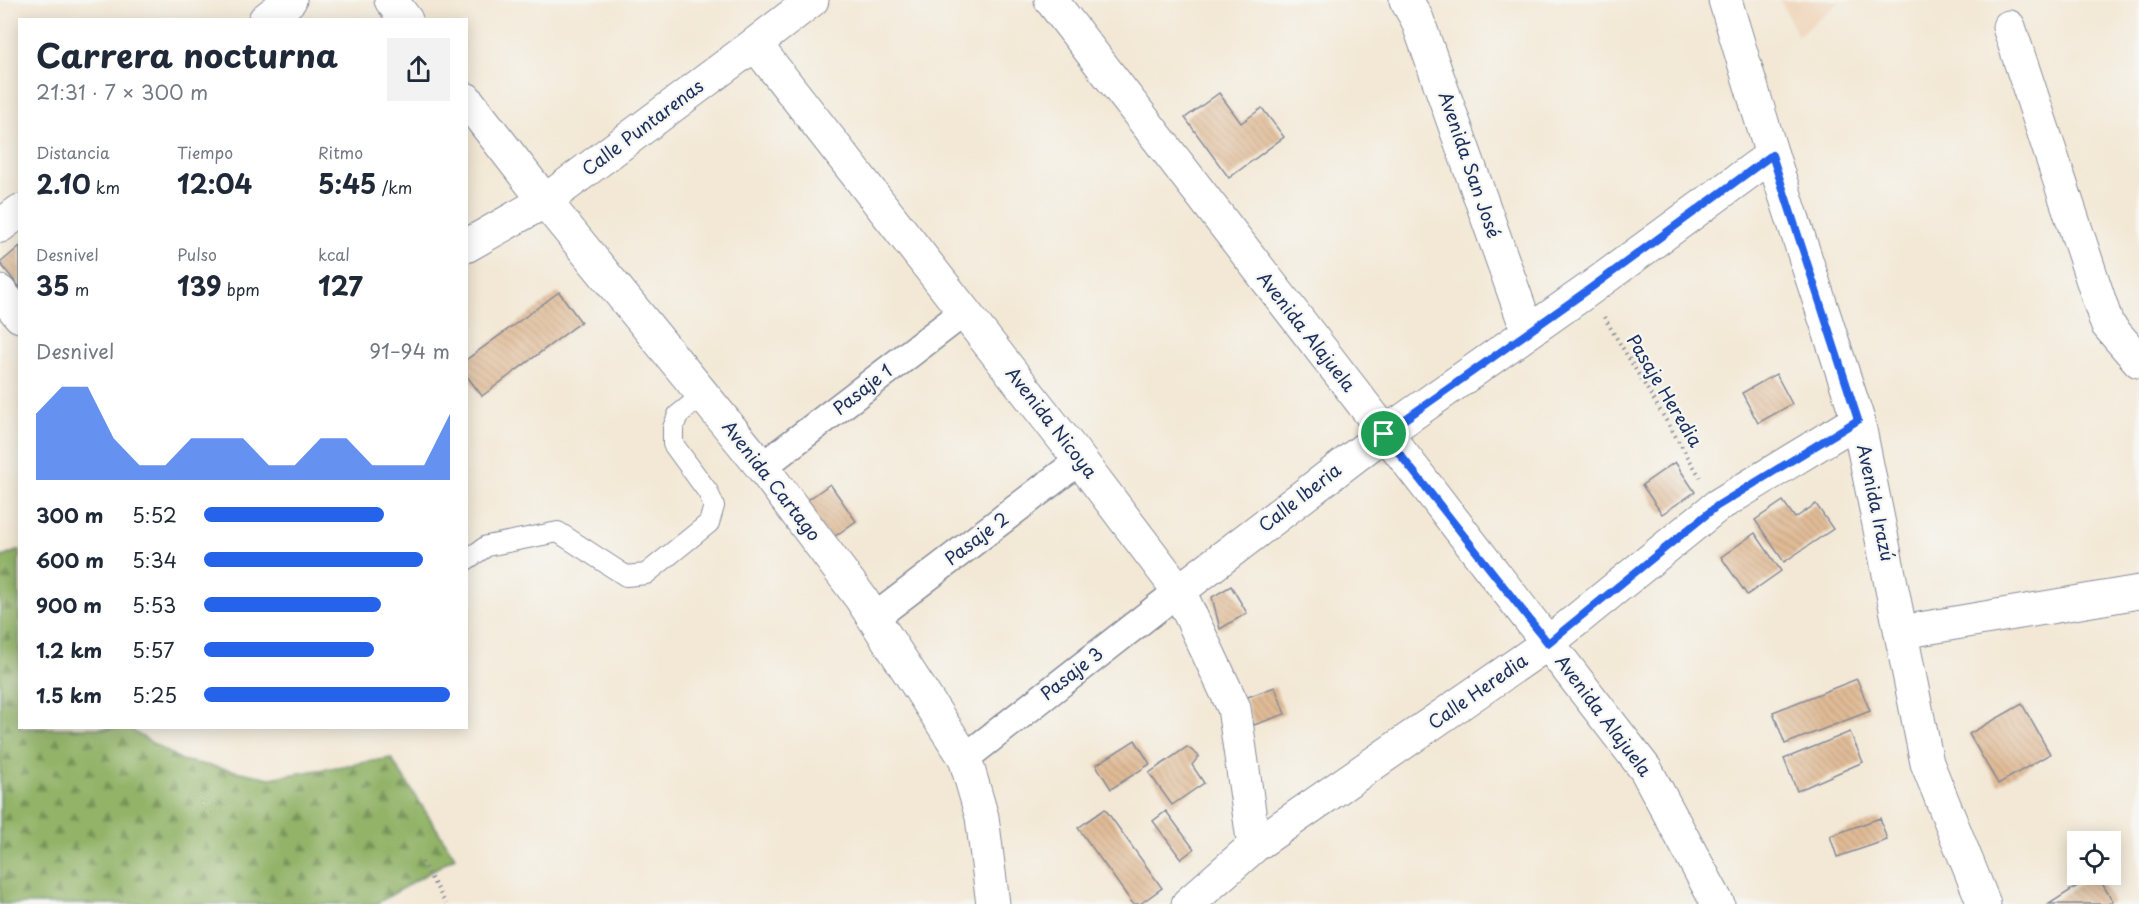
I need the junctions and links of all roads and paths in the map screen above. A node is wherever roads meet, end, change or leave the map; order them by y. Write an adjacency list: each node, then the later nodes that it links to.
1 (290, 0): 7 (street)
2 (391, 0): 8 (street)
3 (812, 0): 10 (street, Calle Puntarenas)
4 (1051, 0): 25 (street, Avenida Alajuela)
5 (1406, 0): 21 (street, Avenida San José)
6 (1725, 0): 12 (street, Avenida Irazú)
7 (267, 18)
8 (404, 18)
9 (2009, 27): 22 (street)
10 (755, 44): 13 (street, Calle Puntarenas); 19 (street, Avenida Nicoya)
11 (468, 102): 13 (street, Avenida Cartago)
12 (1772, 155): 17 (street, Calle Iberia); 24 (street, Avenida Irazú)
13 (544, 201): 16 (street, Calle Puntarenas); 23 (street, Avenida Cartago)
14 (18, 212): 15 (street)
15 (0, 226)
16 (468, 245)
17 (1588, 290): 21 (street, Calle Iberia); 28 (path, Pasaje Heredia)
18 (0, 292): 20 (street)
19 (964, 312): 26 (street, Avenida Nicoya); 27 (street, Pasaje 1)
20 (18, 314)
21 (1528, 332): 25 (street, Calle Iberia)
22 (2139, 361)
23 (703, 396): 27 (street, Avenida Cartago); 29 (lane)
24 (1858, 420): 28 (street, Calle Heredia); 33 (street, Avenida Irazú)
25 (1384, 434): 30 (street, Calle Iberia); 34 (street, Avenida Alajuela)
26 (1080, 460): 30 (street, Avenida Nicoya); 32 (street, Pasaje 2)
27 (762, 468): 32 (street, Avenida Cartago)
28 (1717, 506): 34 (street, Calle Heredia)
29 (468, 559)
30 (1179, 591): 35 (street, Pasaje 3); 36 (street, Avenida Nicoya)
31 (2139, 592): 33 (street)
32 (874, 618): 35 (street, Avenida Cartago)
33 (1902, 632): 42 (street, Avenida Irazú)
34 (1548, 643): 36 (street, Calle Heredia); 41 (street, Avenida Alajuela)
35 (965, 758): 39 (street, Avenida Cartago)
36 (1254, 846): 40 (street, Calle Heredia)
37 (422, 862): 38 (path)
38 (446, 904)
39 (993, 904)
40 (1188, 904)
41 (1718, 904)
42 (1984, 904)

